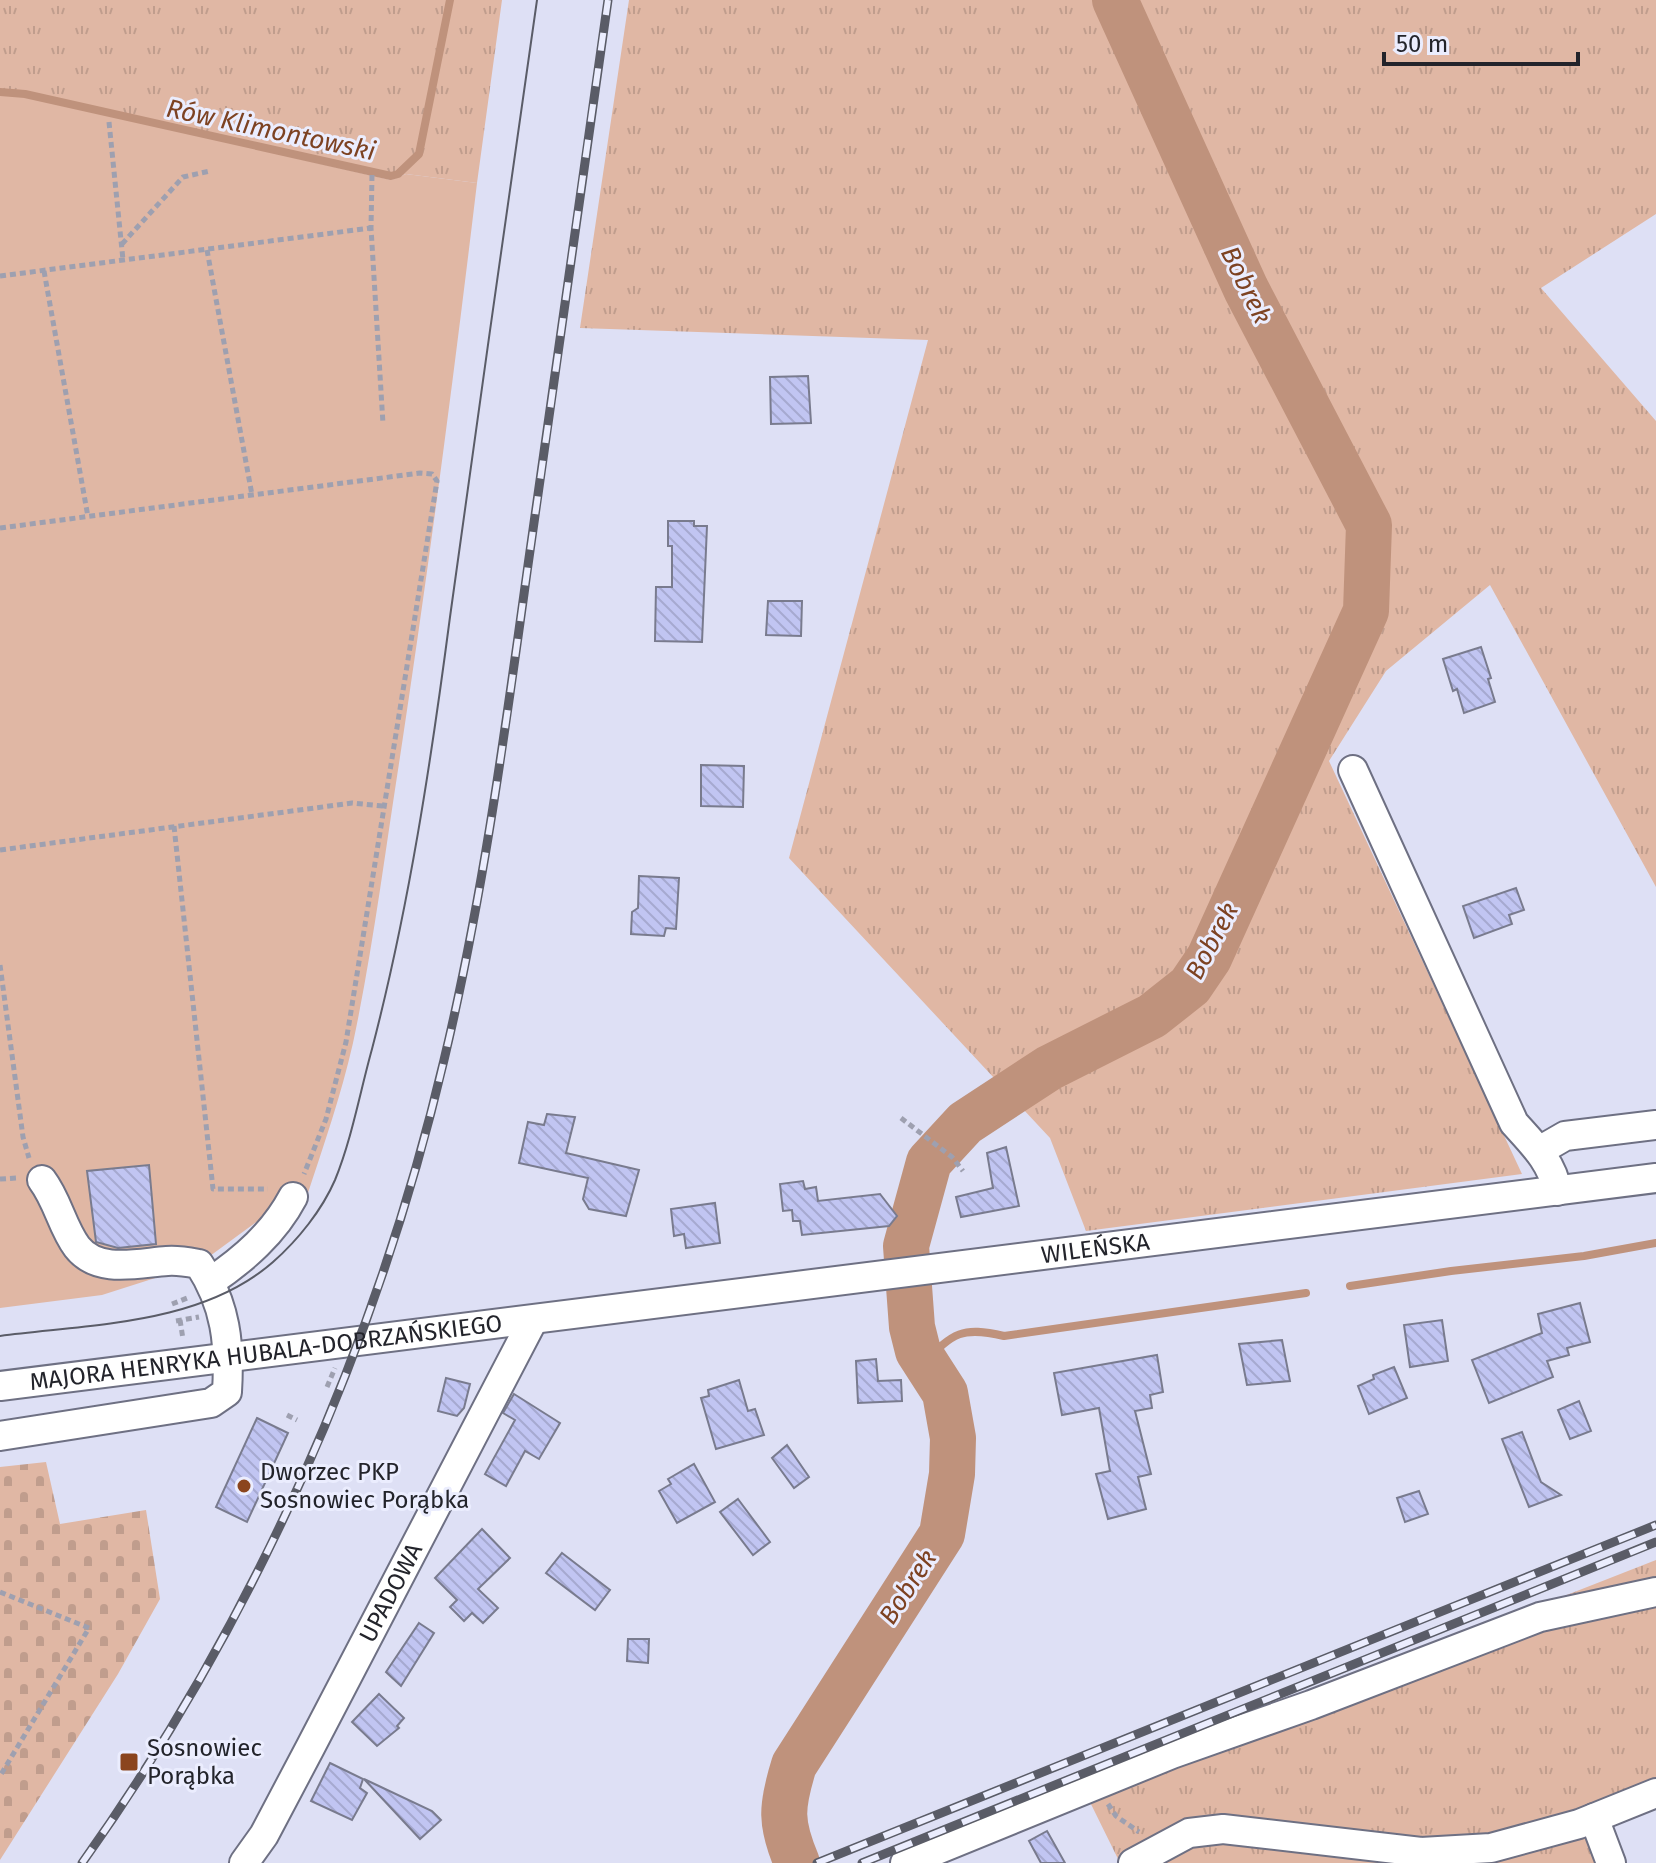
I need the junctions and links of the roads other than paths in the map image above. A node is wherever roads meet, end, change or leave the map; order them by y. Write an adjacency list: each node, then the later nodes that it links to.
1 (1353, 770): 3 (street)
2 (1656, 1125): 3 (street)
3 (1539, 1151): 6 (street)
4 (1656, 1178): 6 (street, WILEŃSKA)
5 (42, 1180): 8 (street)
6 (1557, 1191): 9 (street, WILEŃSKA)
7 (295, 1193): 8 (street)
8 (210, 1282): 10 (street)
9 (533, 1320): 10 (street, MAJORA HENRYKA HUBALA-DOBRZAŃSKIEGO); 17 (street, UPADOWA)
10 (229, 1356): 11 (street, MAJORA HENRYKA HUBALA-DOBRZAŃSKIEGO); 12 (street)
11 (0, 1386)
12 (0, 1436)
13 (1656, 1592): 18 (street)
14 (1656, 1793): 15 (street)
15 (1594, 1818): 16 (street); 19 (street)
16 (1144, 1856)
17 (244, 1863)
18 (905, 1863)
19 (1611, 1863)

